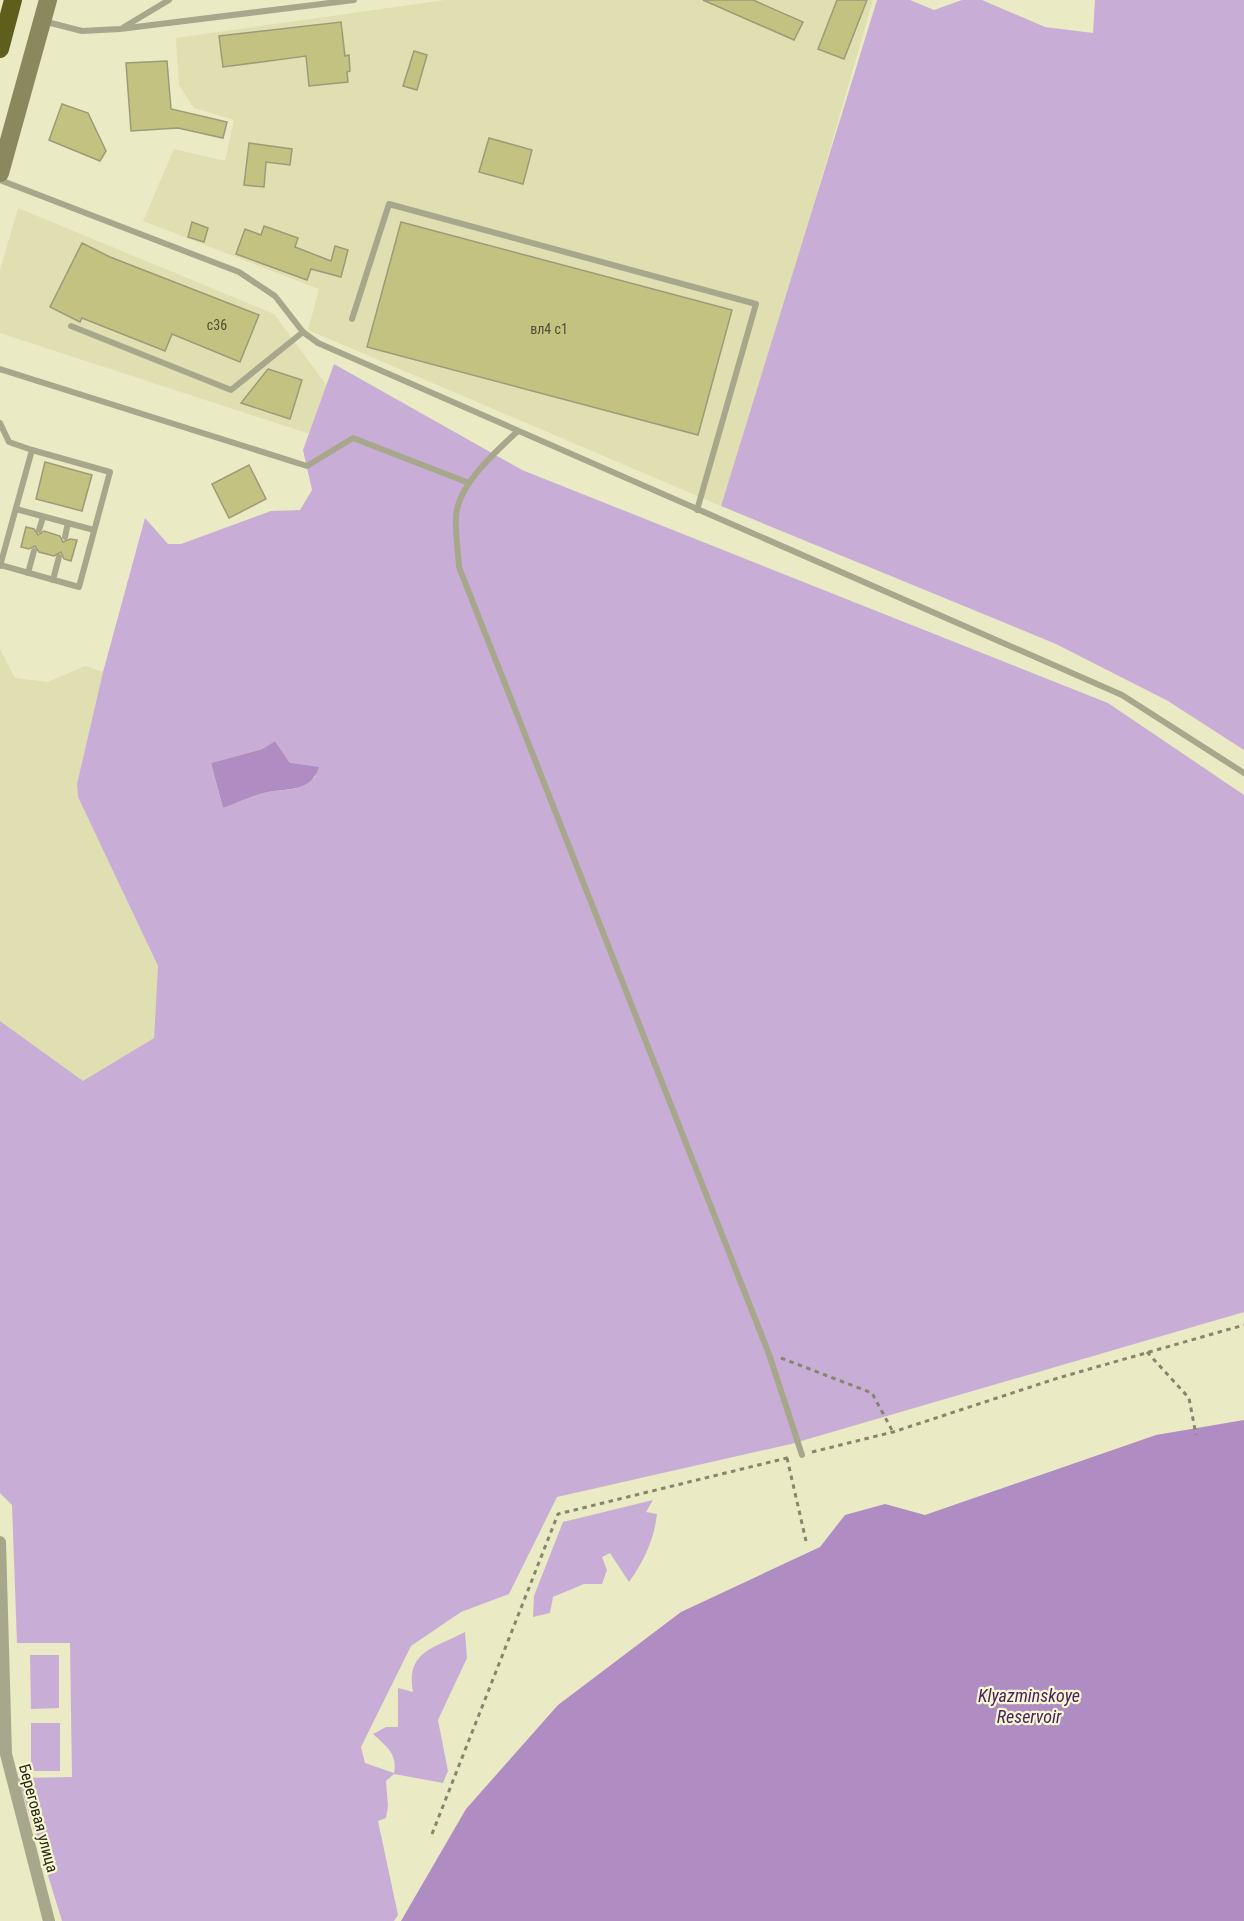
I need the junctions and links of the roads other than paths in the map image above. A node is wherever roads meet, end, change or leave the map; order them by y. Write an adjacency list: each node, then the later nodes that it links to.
1 (13, 0): 7 (highway)
2 (48, 0): 5 (main road)
3 (169, 0): 6 (lane)
4 (354, 0): 6 (lane)
5 (42, 20): 6 (lane); 8 (main road)
6 (120, 29)
7 (0, 49)
8 (0, 173)
9 (0, 180): 12 (lane)
10 (352, 319): 19 (lane)
11 (71, 326): 12 (lane)
12 (303, 332): 15 (lane)
13 (0, 369): 17 (lane)
14 (0, 423): 16 (lane)
15 (518, 431): 17 (lane); 19 (lane)
16 (32, 450): 18 (lane); 23 (lane)
17 (469, 483): 31 (lane)
18 (16, 509): 20 (lane); 27 (lane)
19 (697, 510): 30 (lane)
20 (43, 516): 21 (lane); 22 (lane)
21 (68, 524): 23 (lane); 24 (lane)
22 (39, 530)
23 (94, 530): 29 (lane)
24 (65, 537)
25 (34, 551): 28 (lane)
26 (59, 557): 29 (lane)
27 (0, 566): 28 (lane)
28 (28, 573): 29 (lane)
29 (53, 580)
30 (1244, 773)
31 (802, 1455)
32 (0, 1542): 33 (street, Береговая улица)
33 (3, 1754): 34 (street, Береговая улица)
34 (49, 1921)

